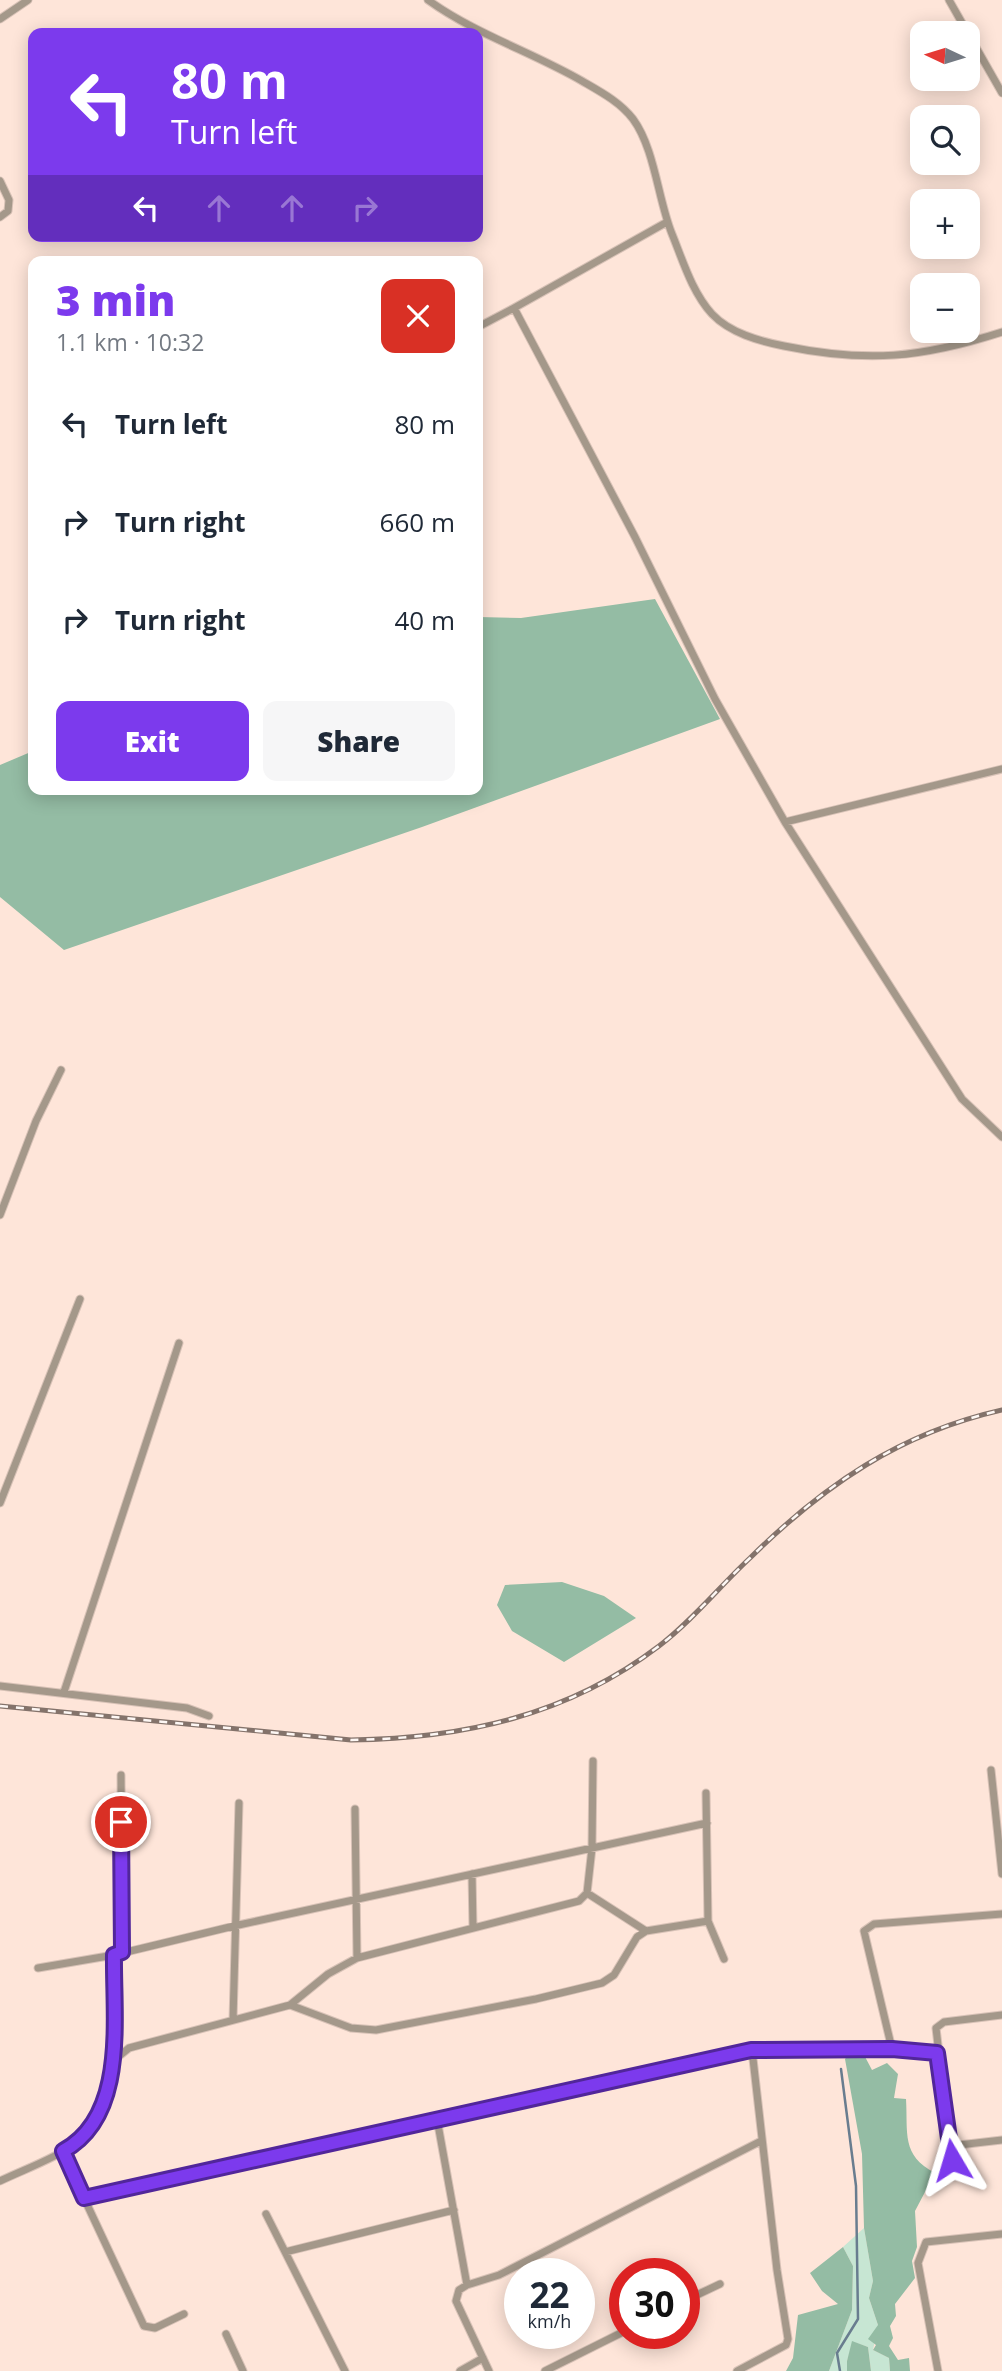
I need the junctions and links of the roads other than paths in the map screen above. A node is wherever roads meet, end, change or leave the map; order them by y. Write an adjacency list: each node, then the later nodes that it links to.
1 (28, 0): 4 (street)
2 (428, 0): 5 (street)
3 (948, 0): 7 (street)
4 (0, 19)
5 (477, 28)
6 (483, 31): 10 (street)
7 (1002, 93)
8 (0, 181): 9 (street)
9 (0, 217)
10 (667, 222): 11 (street); 13 (street)
11 (514, 309): 12 (street); 15 (street)
12 (483, 324)
13 (1002, 332)
14 (1002, 769): 15 (street)
15 (785, 822): 17 (street)
16 (61, 1070): 18 (street)
17 (1002, 1137)
18 (0, 1215)
19 (80, 1299): 21 (street)
20 (179, 1343): 23 (street)
21 (0, 1503)
22 (0, 1686): 23 (street)
23 (64, 1692): 24 (street)
24 (209, 1716)
25 (593, 1760): 32 (street)
26 (991, 1770): 34 (street)
27 (121, 1776): 42 (street)
28 (706, 1793): 31 (street)
29 (239, 1803): 39 (street)
30 (355, 1809): 36 (street)
31 (707, 1824): 32 (street); 38 (street)
32 (592, 1848): 33 (street); 35 (street)
33 (472, 1874): 36 (street); 40 (street)
34 (1002, 1874)
35 (587, 1893): 40 (street); 41 (street)
36 (356, 1899): 39 (street); 43 (street)
37 (1002, 1914): 49 (street)
38 (708, 1921): 41 (street); 44 (street)
39 (234, 1926): 42 (street); 48 (street)
40 (473, 1928): 43 (street)
41 (646, 1931): 46 (street)
42 (118, 1953): 45 (street); 52 (street)
43 (357, 1958): 46 (street)
44 (724, 1959)
45 (38, 1968)
46 (290, 2006): 48 (street)
47 (1002, 2015): 51 (street)
48 (233, 2020): 52 (street)
49 (892, 2049): 50 (street); 51 (street)
50 (751, 2050): 53 (street); 55 (street)
51 (937, 2053): 56 (street)
52 (113, 2061): 57 (street)
53 (437, 2119): 60 (street); 61 (street)
54 (1002, 2140): 56 (street)
55 (761, 2141): 66 (street); 77 (street)
56 (950, 2146): 58 (street)
57 (63, 2151): 59 (street); 60 (street)
58 (953, 2174)
59 (0, 2181)
60 (84, 2198): 68 (street)
61 (454, 2210): 64 (street); 66 (street)
62 (266, 2214): 64 (street)
63 (1002, 2234): 78 (street)
64 (285, 2252): 73 (street)
65 (720, 2284): 67 (street)
66 (467, 2286): 71 (street)
67 (700, 2293)
68 (184, 2314)
69 (226, 2334): 72 (street)
70 (609, 2339): 76 (street)
71 (483, 2358): 74 (street); 75 (street)
72 (243, 2371)
73 (345, 2371)
74 (460, 2371)
75 (489, 2371)
76 (545, 2371)
77 (737, 2371)
78 (938, 2371)

